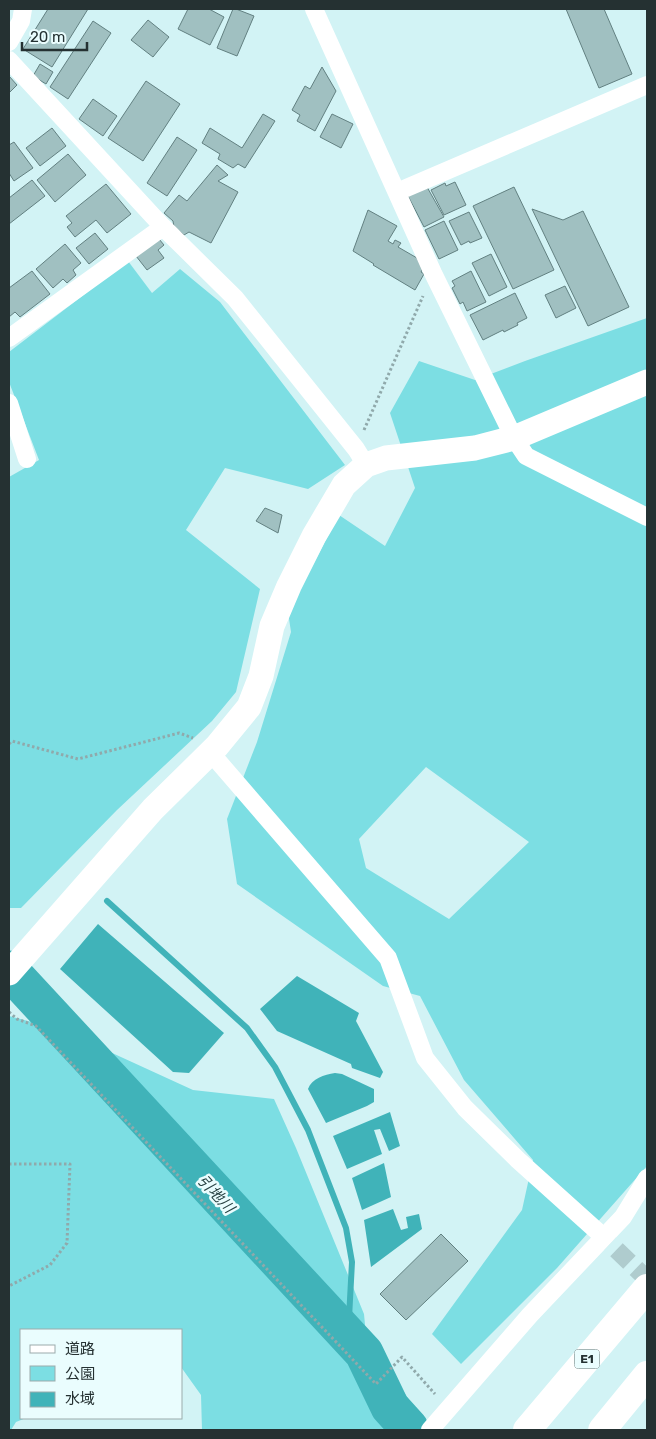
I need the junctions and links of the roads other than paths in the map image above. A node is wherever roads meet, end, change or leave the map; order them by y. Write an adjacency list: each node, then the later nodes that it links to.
1 (22, 9): 3 (street)
2 (314, 9): 6 (street)
3 (9, 42)
4 (9, 60): 7 (street)
5 (647, 85): 6 (street)
6 (397, 192): 11 (street)
7 (163, 227): 8 (street); 12 (street)
8 (9, 338)
9 (647, 382): 11 (street)
10 (9, 403): 13 (street)
11 (514, 438): 12 (street); 14 (street)
12 (361, 457): 15 (street)
13 (27, 459)
14 (647, 517)
15 (210, 752): 16 (street); 18 (street)
16 (9, 973)
17 (647, 1178): 21 (street)
18 (597, 1231)
19 (647, 1288): 22 (highway, E1)
20 (647, 1375): 23 (highway)
21 (430, 1430)
22 (527, 1430)
23 (602, 1430)

